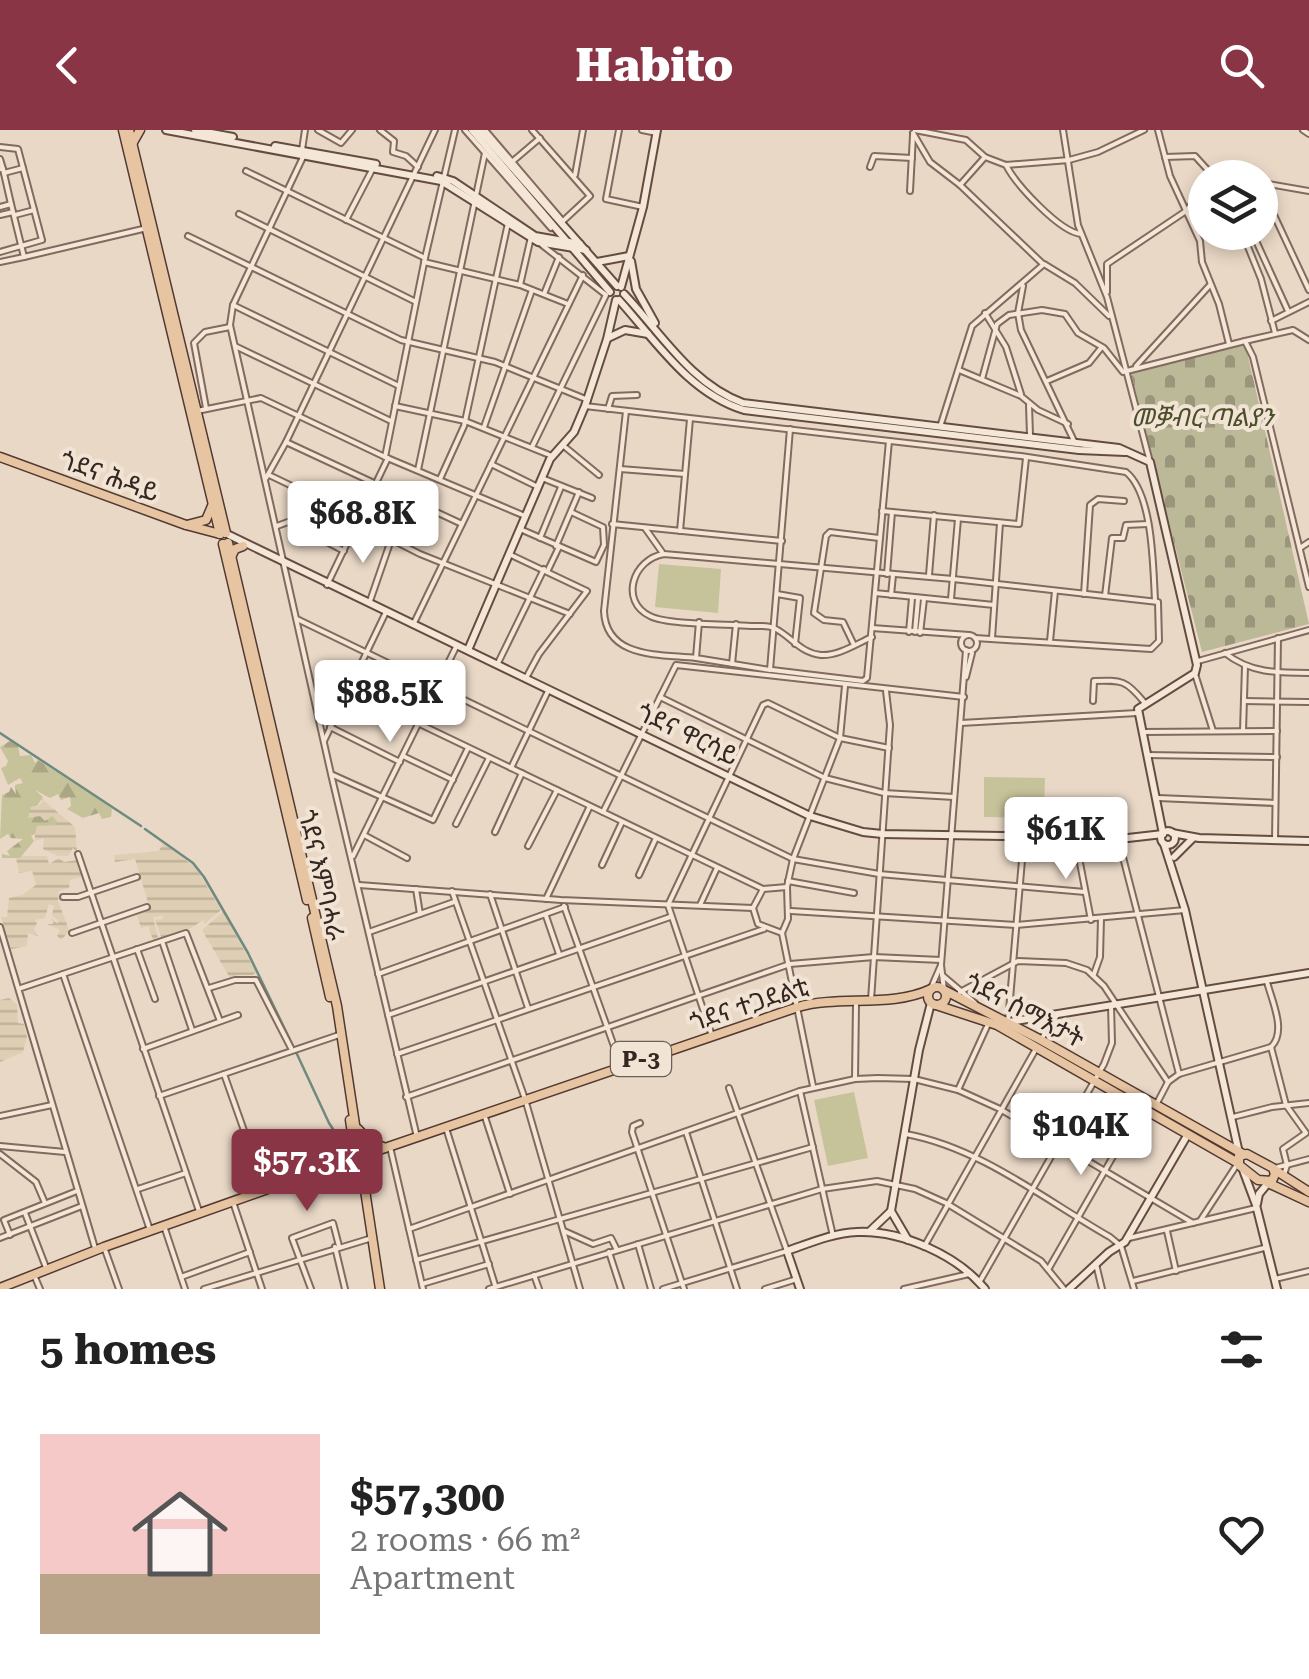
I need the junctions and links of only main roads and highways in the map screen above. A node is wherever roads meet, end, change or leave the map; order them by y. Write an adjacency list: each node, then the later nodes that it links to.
1 (126, 130): 8 (main road); 12 (main road)
2 (140, 130): 8 (main road)
3 (166, 130): 7 (main road)
4 (195, 130): 7 (main road)
5 (476, 130): 15 (main road); 15 (main road)
6 (657, 132): 16 (main road)
7 (218, 134): 9 (main road)
8 (132, 144): 12 (main road)
9 (303, 153): 10 (main road); 10 (main road)
10 (416, 172): 11 (main road)
11 (475, 198): 14 (main road); 15 (main road)
12 (149, 228): 25 (main road); 27 (main road)
13 (554, 230): 14 (main road)
14 (548, 240): 15 (main road)
15 (575, 246): 17 (main road); 18 (main road)
16 (630, 253): 17 (main road); 18 (main road); 19 (main road)
17 (597, 262): 18 (main road)
18 (618, 293): 19 (main road); 20 (main road)
19 (657, 336): 20 (main road); 21 (main road)
20 (607, 339): 30 (main road)
21 (905, 426): 22 (main road); 22 (main road)
22 (1031, 441): 23 (main road); 23 (main road)
23 (1126, 452): 31 (main road)
24 (0, 457): 26 (main road, ጎደና ሕዳይ)
25 (212, 501): 26 (main road); 27 (main road)
26 (186, 525): 27 (main road, ጎደና ሕዳይ)
27 (224, 538): 28 (main road, ጎደና ዋርሳይ); 29 (main road, ጎደና እምባሓራ); 44 (main road, ጎደና እምባሓራ)
28 (246, 546): 29 (main road); 30 (main road, ጎደና ዋርሳይ)
29 (231, 558): 44 (main road, ጎደና እምባሓራ)
30 (468, 650): 31 (main road, ጎደና ዋርሳይ)
31 (1168, 838): 32 (main road, ጎደና ዋርሳይ); 34 (main road); 35 (main road)
32 (1195, 839): 33 (main road, ጎደና ዋርሳይ); 34 (main road)
33 (1309, 841)
34 (1174, 858): 35 (main road)
35 (1175, 869): 39 (main road)
36 (1309, 973): 39 (main road)
37 (931, 989): 38 (main road); 40 (main road, ጎደና ተጋደልቲ / P-3); 41 (main road)
38 (944, 990): 41 (main road); 42 (main road, ጎደና ሰማእታት)
39 (1204, 990): 42 (main road); 51 (main road)
40 (900, 996): 41 (main road, ጎደና ተጋደልቲ / P-3); 50 (main road, ጎደና ተጋደልቲ / P-3)
41 (933, 1004): 43 (main road, ጎደና ሰማእታት); 60 (main road)
42 (1008, 1022): 43 (main road); 45 (main road, ጎደና ሰማእታት)
43 (993, 1023): 45 (main road, ጎደና ሰማእታት)
44 (340, 1035): 47 (main road, ጎደና እምባሓራ); 49 (main road, ጎደና እምባሓራ)
45 (1039, 1043): 46 (main road, ጎደና ሰማእታት)
46 (1144, 1102): 48 (main road, ጎደና ሰማእታት); 48 (main road, ጎደና ሰማእታት)
47 (356, 1126): 50 (main road); 52 (main road, ጎደና እምባሓራ)
48 (1190, 1129): 51 (main road, ጎደና ሰማእታት); 67 (main road)
49 (352, 1139): 52 (main road, ጎደና እምባሓራ); 53 (main road)
50 (387, 1147): 52 (main road, P-3); 55 (main road)
51 (1241, 1156): 54 (main road, ጎደና ሰማእታት); 56 (main road, ጎደና ሰማእታት); 59 (main road)
52 (358, 1158): 53 (main road, P-3); 55 (main road)
53 (336, 1165): 55 (main road); 64 (main road, P-3)
54 (1272, 1168): 56 (main road); 57 (main road, ጎደና ሰማእታት)
55 (361, 1178): 65 (main road)
56 (1268, 1182): 58 (main road, ጎደና ሰማእታት); 59 (main road)
57 (1309, 1192)
58 (1309, 1202)
59 (1257, 1207): 68 (main road)
60 (891, 1211): 61 (main road); 62 (main road)
61 (869, 1232): 62 (main road); 66 (main road)
62 (908, 1240): 63 (main road)
63 (982, 1286)
64 (0, 1288)
65 (378, 1289)
66 (800, 1289)
67 (1067, 1289)
68 (1277, 1289)

